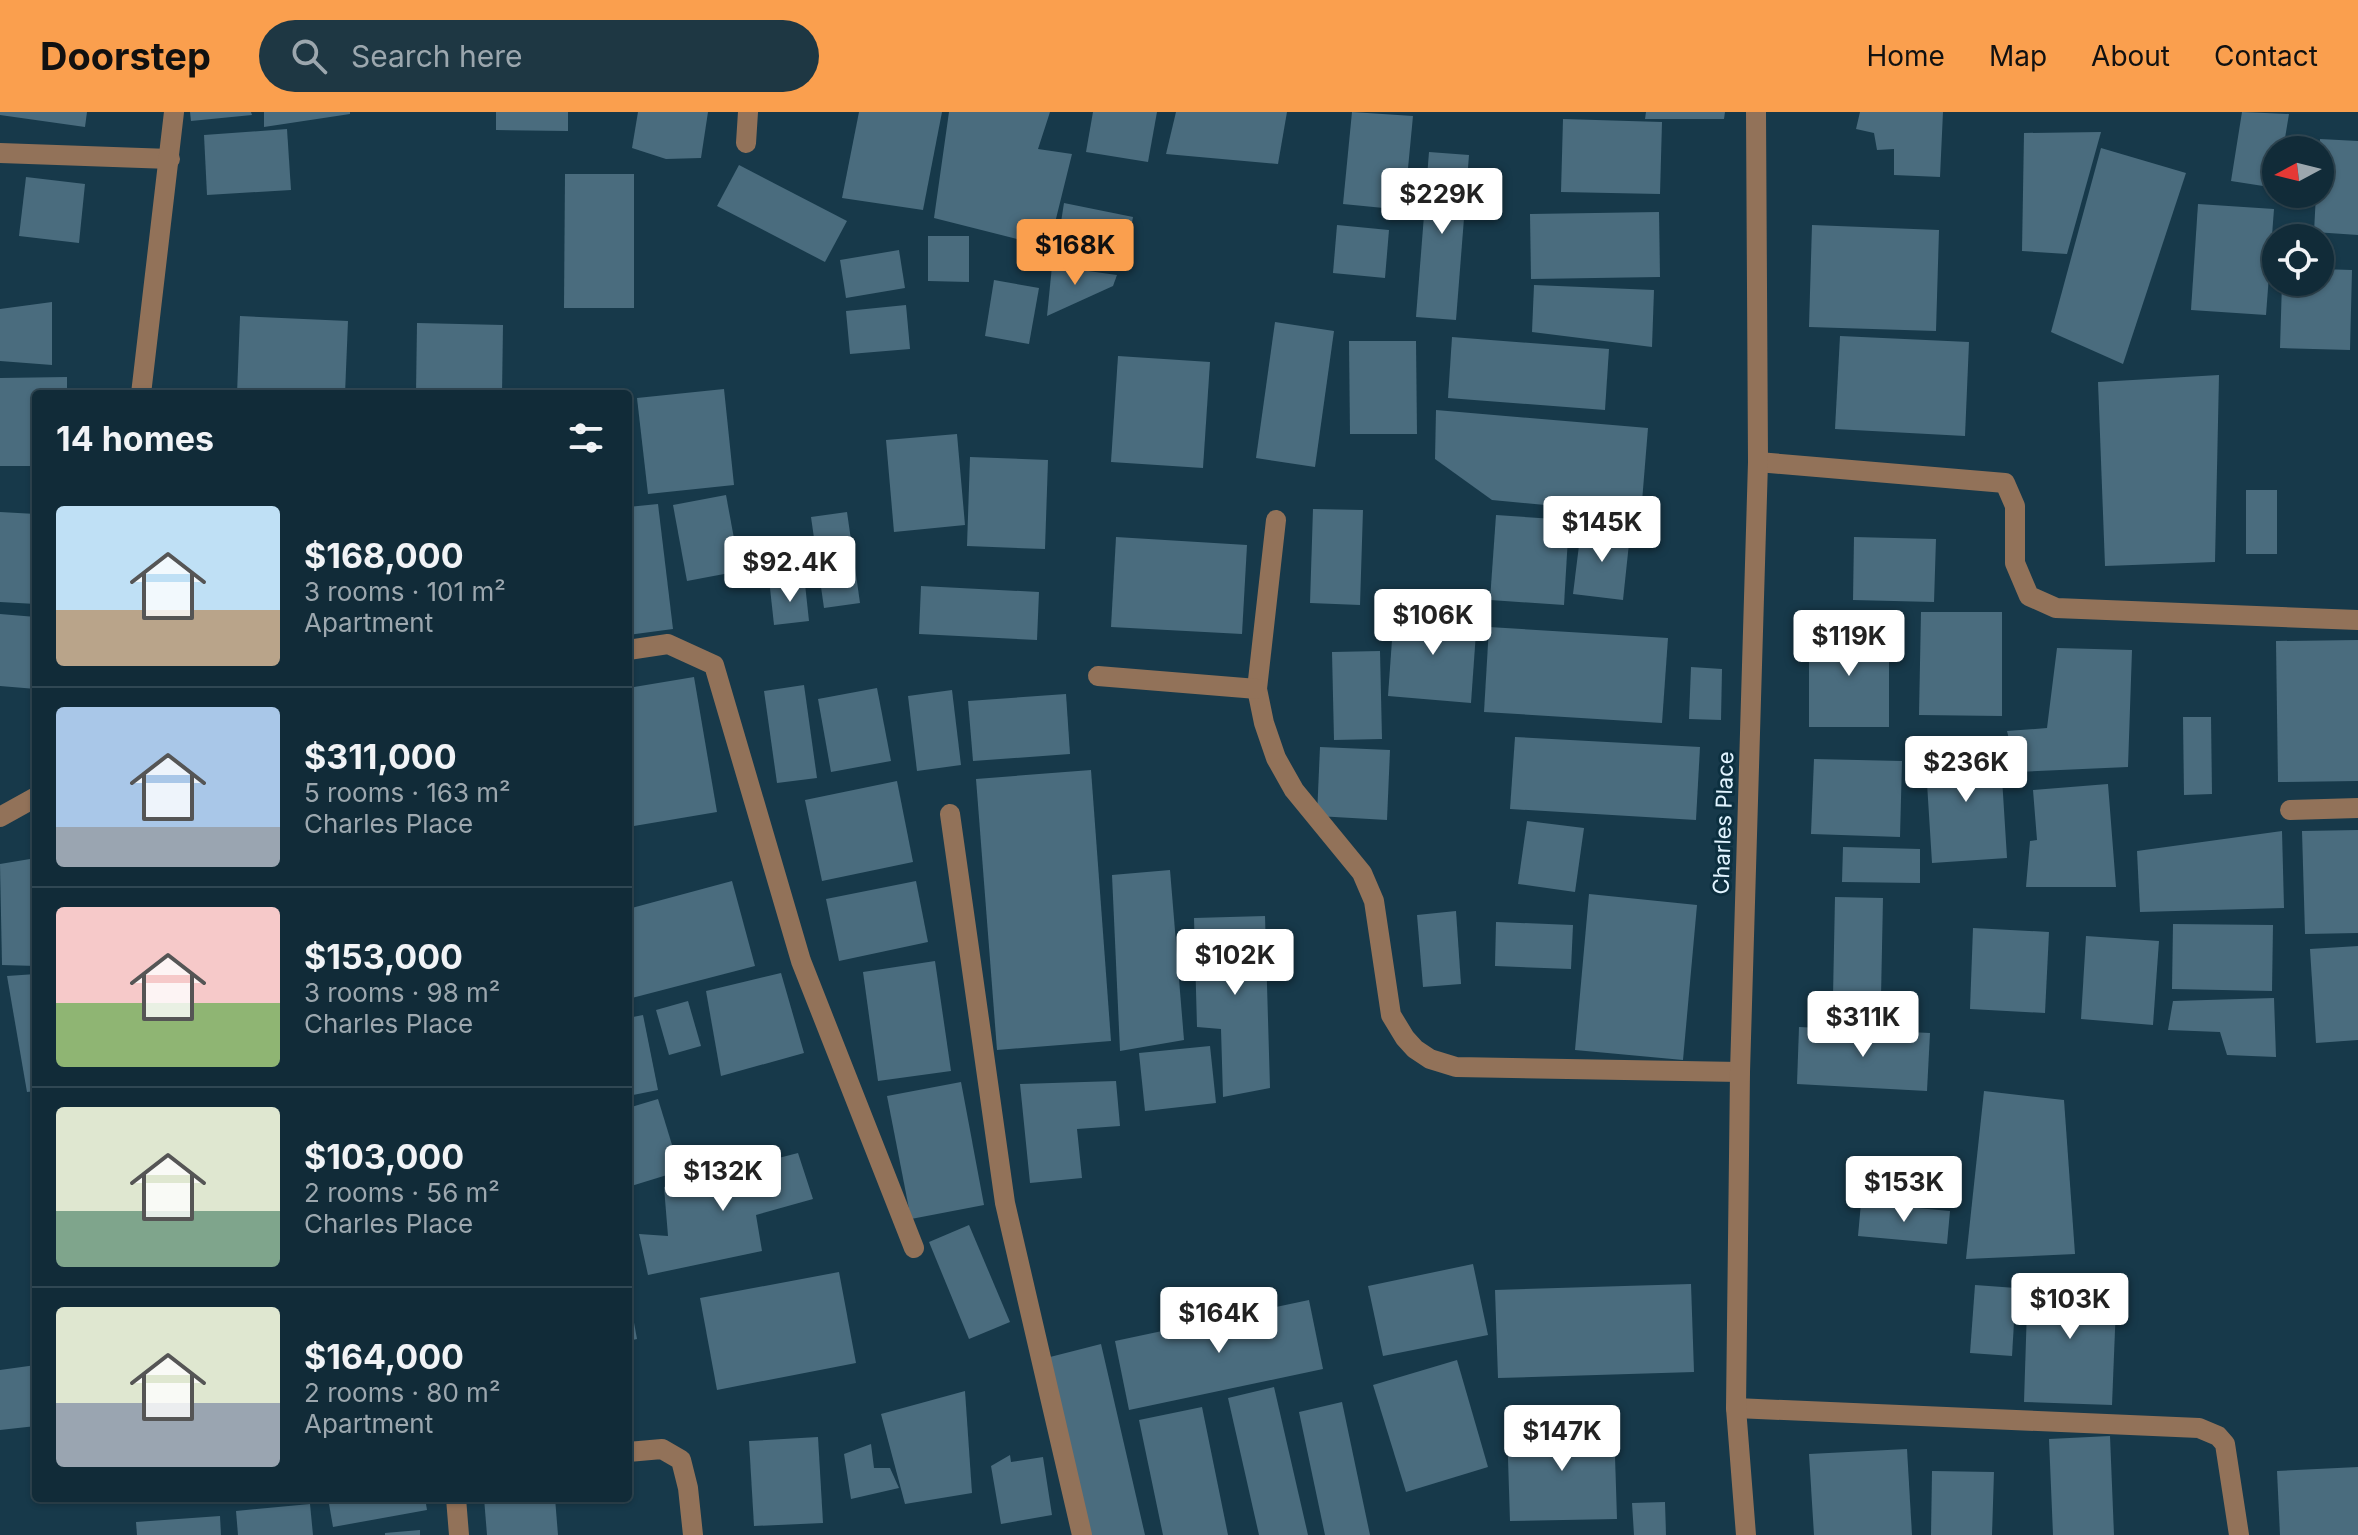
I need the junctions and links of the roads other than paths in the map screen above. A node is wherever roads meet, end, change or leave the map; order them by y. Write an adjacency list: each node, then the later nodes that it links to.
1 (174, 112): 6 (street)
2 (748, 112): 4 (street)
3 (1756, 112): 8 (street, Charles Place)
4 (746, 143)
5 (0, 153): 6 (street)
6 (170, 159): 7 (street)
7 (141, 390)
8 (1758, 462): 10 (street); 19 (street, Charles Place)
9 (1276, 520): 13 (street)
10 (2358, 620)
11 (632, 649): 20 (street)
12 (1098, 676): 13 (street)
13 (1257, 689): 19 (street)
14 (32, 799): 18 (street)
15 (2358, 808): 16 (street)
16 (2290, 810)
17 (950, 814): 26 (street)
18 (0, 817)
19 (1740, 1072): 21 (street, Charles Place)
20 (914, 1248)
21 (1736, 1408): 27 (street, Charles Place); 28 (street)
22 (632, 1452): 25 (street)
23 (456, 1502): 24 (street)
24 (459, 1535)
25 (693, 1535)
26 (1082, 1535)
27 (1746, 1535)
28 (2239, 1535)

